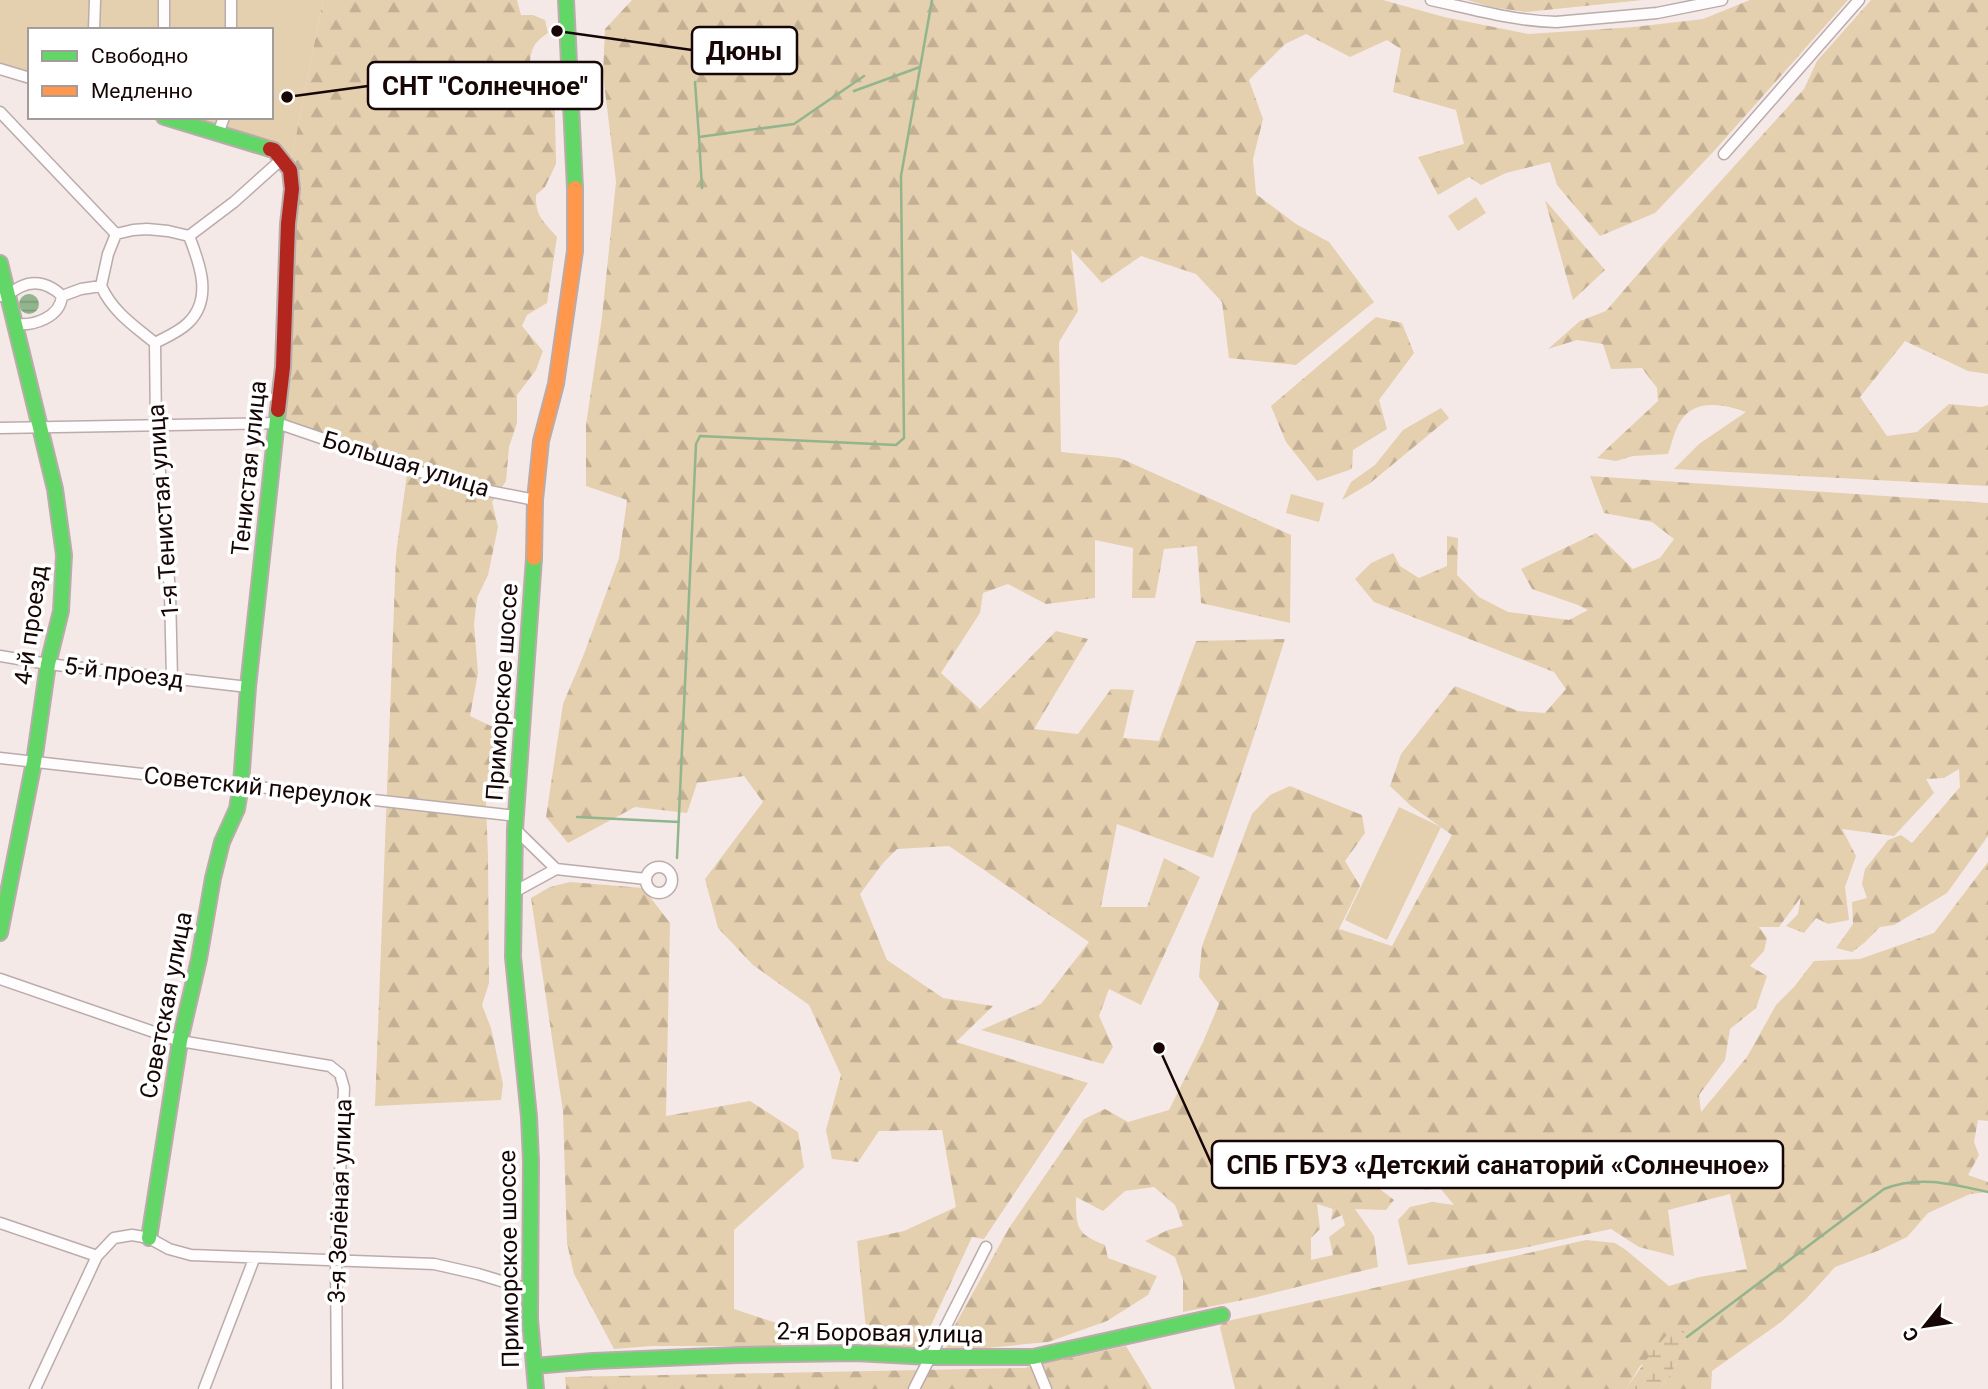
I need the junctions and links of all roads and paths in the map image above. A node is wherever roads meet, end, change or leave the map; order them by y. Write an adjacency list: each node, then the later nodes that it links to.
1 (95, 0): 8 (street)
2 (164, 0): 9 (street)
3 (231, 0): 10 (street)
4 (566, 0): 31 (street, Приморское шоссе)
5 (1431, 0): 6 (street)
6 (1722, 0)
7 (1859, 0): 17 (street)
8 (94, 28)
9 (164, 28)
10 (231, 28)
11 (0, 69): 12 (street)
12 (28, 77)
13 (0, 112): 19 (street)
14 (170, 119): 16 (street)
15 (223, 119): 16 (street)
16 (218, 134): 18 (street)
17 (1724, 154)
18 (282, 159): 20 (street); 27 (street, Тенистая улица)
19 (117, 234): 20 (street); 22 (street)
20 (189, 236): 26 (street)
21 (0, 263): 23 (street)
22 (102, 286): 24 (street); 26 (street)
23 (4, 296): 24 (street); 25 (street)
24 (62, 296): 25 (street)
25 (15, 324): 30 (street, 4-й проезд)
26 (155, 343): 28 (street, 1-я Тенистая улица)
27 (278, 423): 28 (street); 31 (street, Большая улица); 35 (street, Тенистая улица)
28 (156, 426): 30 (street); 34 (street, 1-я Тенистая улица)
29 (0, 428): 30 (street)
30 (41, 428): 33 (street, 4-й проезд)
31 (535, 500): 39 (street, Приморское шоссе)
32 (0, 656): 33 (street, 5-й проезд)
33 (48, 664): 34 (street, 5-й проезд); 37 (street, 4-й проезд)
34 (172, 679): 35 (street, 5-й проезд)
35 (248, 687): 38 (street, Тенистая улица)
36 (0, 758): 37 (street, Советский переулок)
37 (34, 762): 38 (street, Советский переулок); 43 (street, 4-й проезд)
38 (241, 784): 39 (street, Советский переулок); 45 (street, Советская улица)
39 (516, 822): 40 (street); 42 (street, Приморское шоссе)
40 (556, 869): 41 (street); 42 (street)
41 (646, 879)
42 (514, 892): 52 (street, Приморское шоссе)
43 (0, 933)
44 (0, 979): 45 (street, 3-я Зелёная улица)
45 (180, 1041): 47 (street, Советская улица); 51 (street, 3-я Зелёная улица)
46 (0, 1223): 49 (street)
47 (149, 1238): 49 (street); 50 (street)
48 (986, 1247): 54 (street)
49 (97, 1256): 57 (street)
50 (254, 1259): 51 (street); 58 (street)
51 (336, 1262): 52 (street); 59 (street, 3-я Зелёная улица)
52 (531, 1290): 56 (street, Приморское шоссе)
53 (1222, 1315): 55 (street, 2-я Боровая улица)
54 (930, 1357): 55 (street, 2-я Боровая улица); 56 (street, 2-я Боровая улица); 61 (street)
55 (1033, 1357): 62 (street)
56 (534, 1366): 60 (street, Приморское шоссе)
57 (35, 1389)
58 (204, 1389)
59 (337, 1389)
60 (536, 1389)
61 (914, 1389)
62 (1046, 1389)

